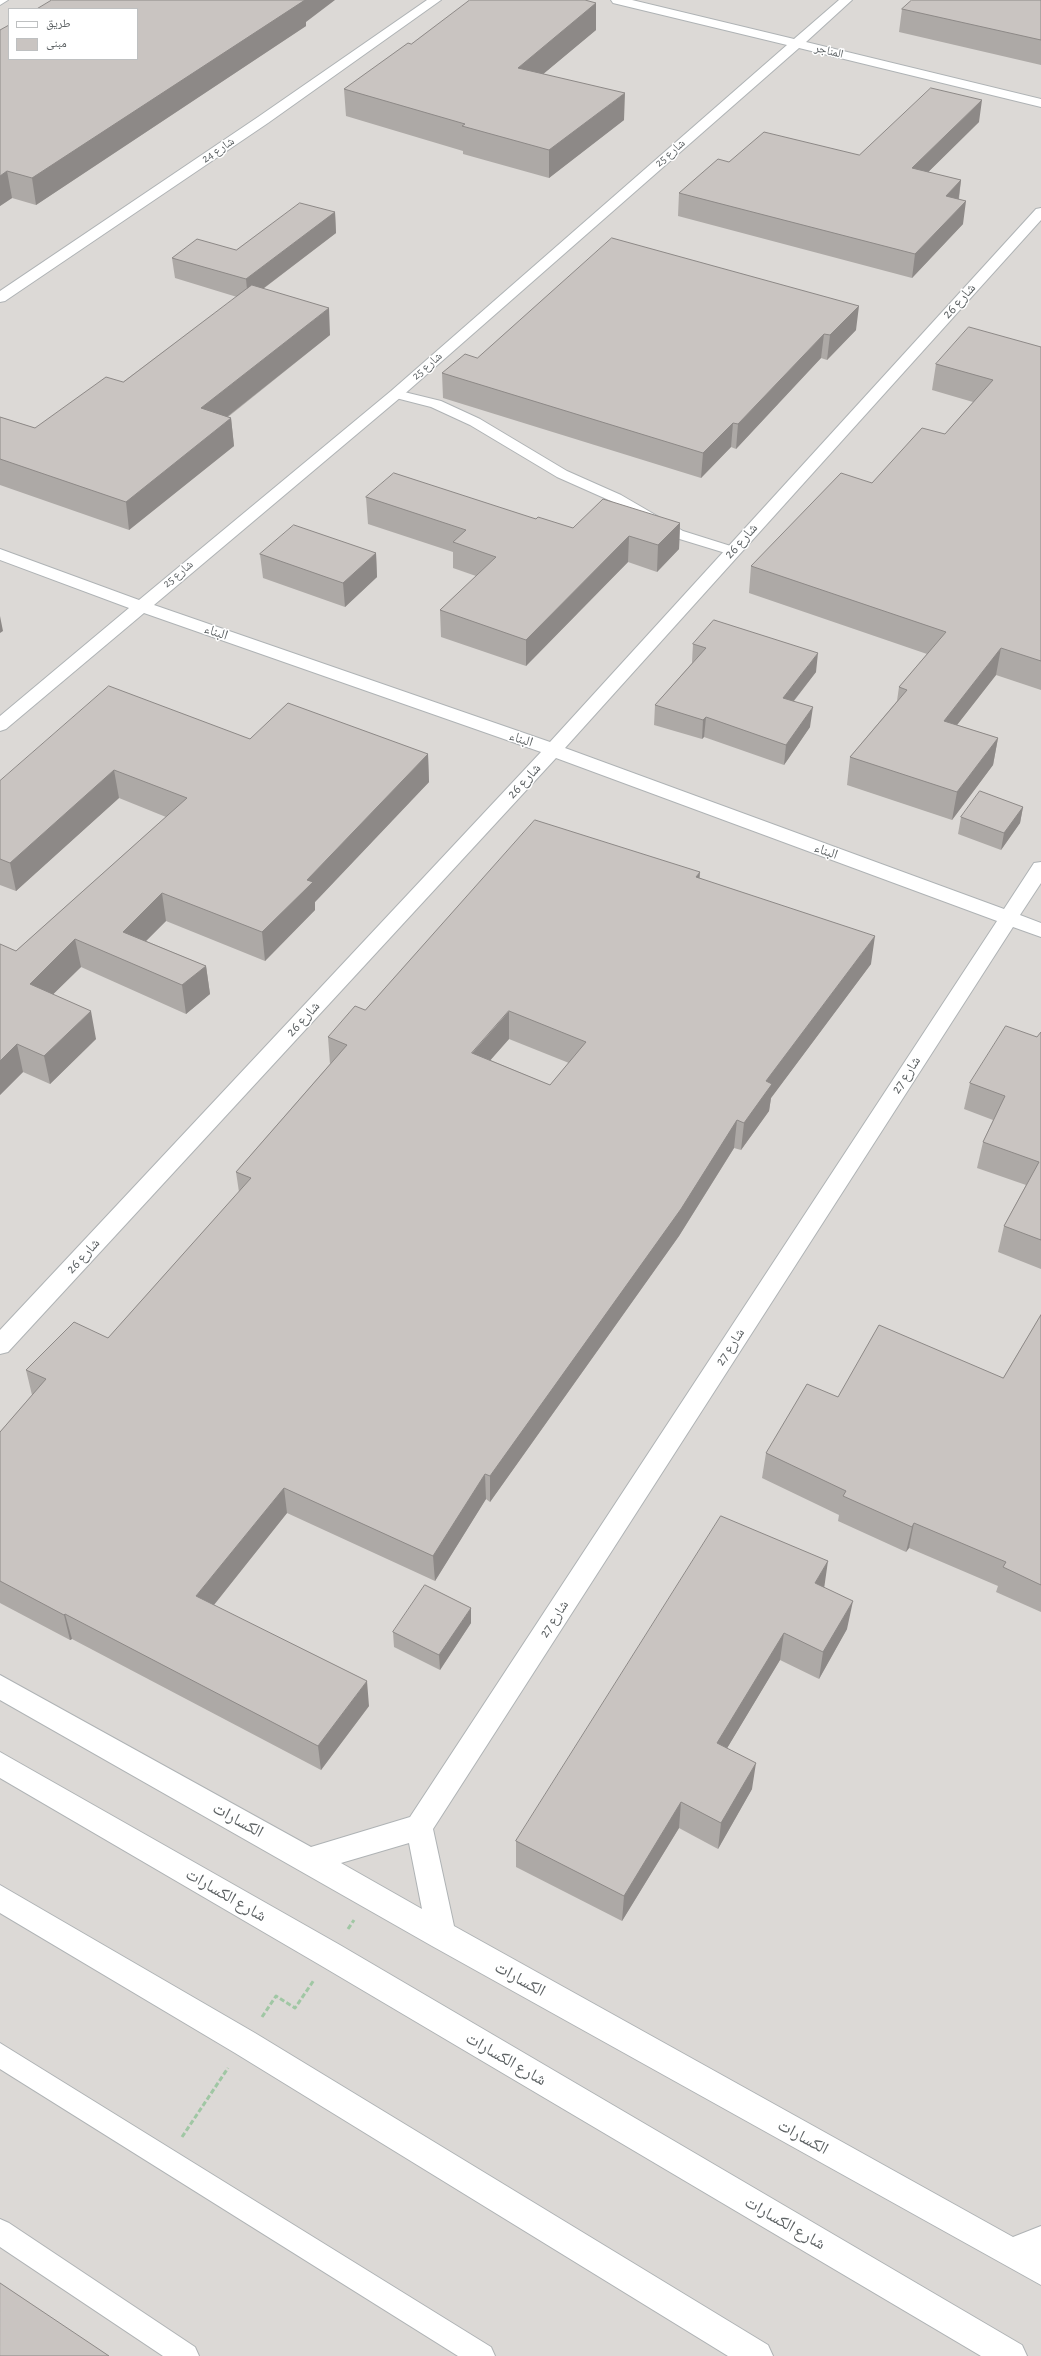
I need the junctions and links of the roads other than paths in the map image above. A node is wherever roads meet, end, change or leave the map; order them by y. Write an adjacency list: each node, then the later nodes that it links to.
1 (434, 0): 7 (street, شارع 24)
2 (617, 0): 4 (street, المناجر)
3 (846, 0): 4 (street, شارع 25)
4 (796, 43): 5 (street, المناجر); 8 (street, شارع 25)
5 (1041, 102)
6 (1041, 212): 9 (street, شارع 26)
7 (0, 298)
8 (396, 394): 9 (lane); 11 (street, شارع 25)
9 (732, 551): 13 (street, شارع 26)
10 (0, 554): 11 (street, البناء)
11 (140, 606): 12 (street, شارع 25); 13 (street, البناء)
12 (0, 725)
13 (553, 750): 15 (street, البناء); 17 (street, شارع 26)
14 (1041, 868): 15 (street, شارع 27)
15 (1007, 918): 16 (street, البناء); 20 (street, شارع 27)
16 (1041, 930)
17 (0, 1345)
18 (0, 1687): 21 (street, الكسارات)
19 (0, 1764): 32 (street, شارع الكسارات)
20 (419, 1826): 21 (street); 23 (street)
21 (310, 1860): 23 (street, الكسارات)
22 (0, 1898): 31 (street)
23 (442, 1936): 27 (street, الكسارات)
24 (0, 2055): 30 (lane)
25 (0, 2232): 29 (lane)
26 (1041, 2241): 27 (street)
27 (1012, 2253): 28 (street, الكسارات)
28 (1041, 2270)
29 (186, 2356)
30 (482, 2356)
31 (757, 2356)
32 (1011, 2356)

